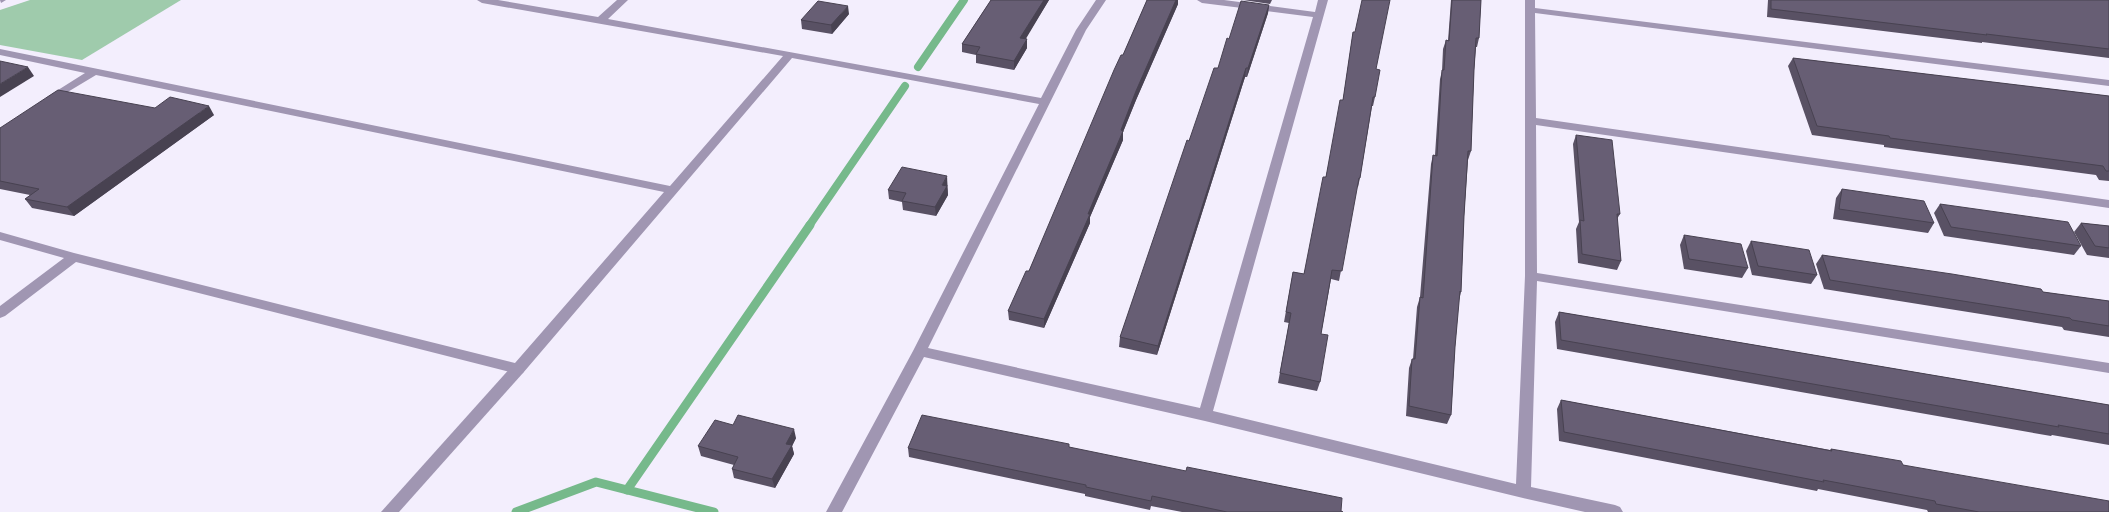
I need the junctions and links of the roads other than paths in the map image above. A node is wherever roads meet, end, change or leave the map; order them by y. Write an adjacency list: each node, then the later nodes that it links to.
1 (482, 0): 8 (street)
2 (623, 0): 8 (street)
3 (1101, 0): 13 (street)
4 (1202, 0): 7 (street)
5 (1323, 0): 7 (street)
6 (1530, 5): 12 (street); 15 (street)
7 (1318, 15): 25 (street)
8 (601, 20): 10 (street)
9 (0, 52): 11 (street)
10 (790, 54): 13 (street); 16 (street)
11 (95, 71): 14 (street); 16 (street)
12 (2109, 83)
13 (1045, 102): 22 (street)
14 (40, 106)
15 (1530, 121): 17 (street); 20 (street)
16 (673, 190): 24 (street)
17 (2109, 204)
18 (0, 236): 19 (street)
19 (74, 257): 21 (street); 24 (street)
20 (1531, 276): 23 (street); 26 (street)
21 (0, 313)
22 (920, 351): 25 (street); 28 (street)
23 (2109, 368)
24 (518, 369): 27 (street)
25 (1205, 415): 26 (street)
26 (1523, 492): 29 (street)
27 (388, 512)
28 (834, 512)
29 (1615, 512)

